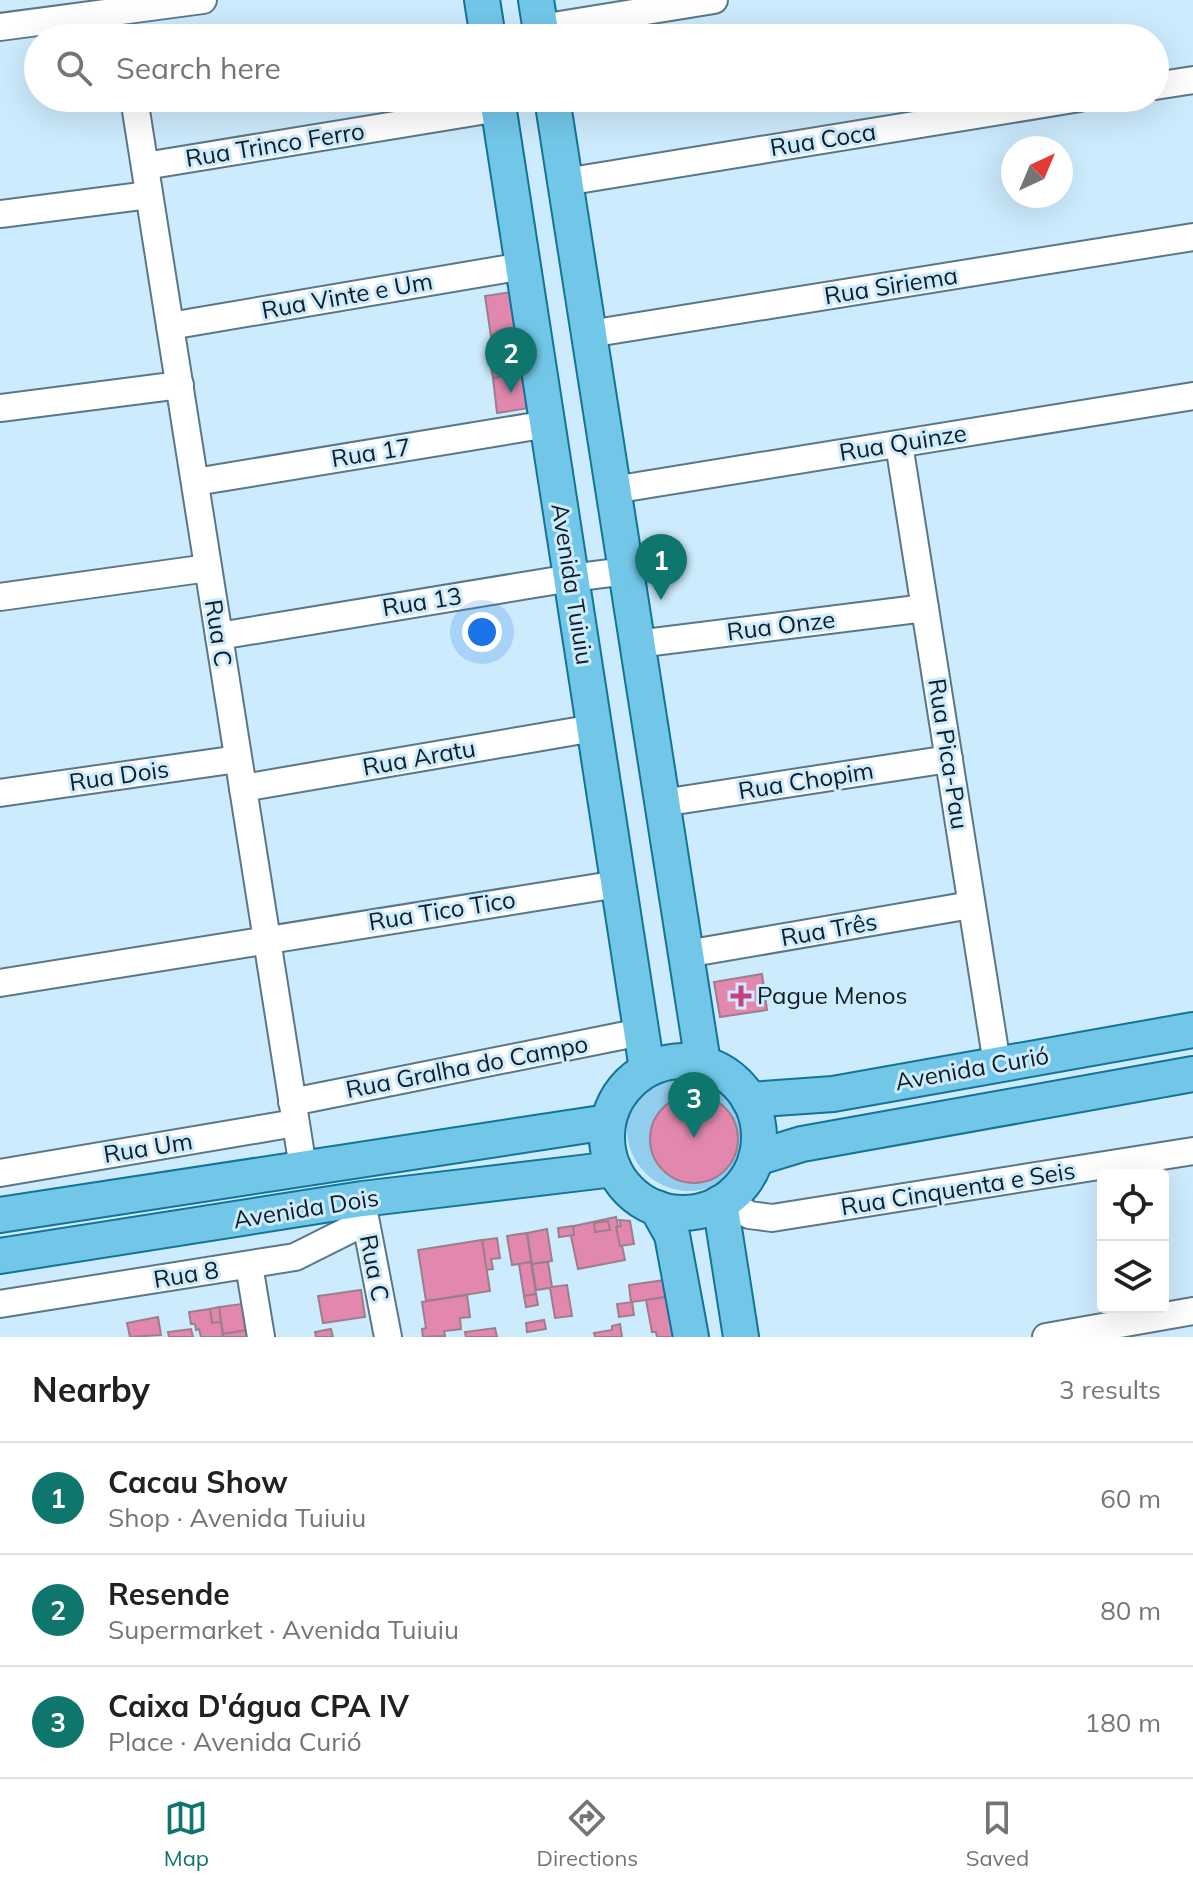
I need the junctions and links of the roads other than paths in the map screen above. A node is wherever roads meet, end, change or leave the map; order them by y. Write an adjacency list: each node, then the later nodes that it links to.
1 (203, 0): 4 (street)
2 (482, 0): 7 (main road)
3 (714, 0): 5 (street)
4 (121, 17): 6 (street)
5 (540, 22)
6 (36, 24)
7 (486, 24)
8 (24, 25): 9 (street)
9 (0, 27)
10 (1193, 80): 11 (street)
11 (1169, 84)
12 (136, 112): 17 (street, Rua C)
13 (448, 112): 17 (street, Rua Trinco Ferro)
14 (499, 112): 22 (main road, Avenida Tuiuiu)
15 (554, 112): 18 (main road)
16 (994, 112): 18 (street, Rua Coca)
17 (145, 166): 19 (street, Rua C)
18 (565, 182): 24 (main road)
19 (149, 195): 20 (street); 23 (street, Rua C)
20 (0, 214)
21 (1193, 237): 24 (street, Rua Siriema)
22 (523, 266): 23 (street, Rua Vinte e Um); 28 (main road, Avenida Tuiuiu)
23 (170, 326): 25 (street, Rua C)
24 (589, 334): 31 (main road)
25 (180, 385): 27 (street); 30 (street, Rua C)
26 (1193, 396): 29 (street, Rua Quinze)
27 (0, 408)
28 (548, 424): 30 (street, Rua 17); 34 (main road, Avenida Tuiuiu)
29 (899, 444): 31 (street, Rua Quinze); 36 (street, Rua Pica-Pau)
30 (195, 482): 32 (street, Rua C)
31 (613, 490): 33 (main road)
32 (208, 568): 35 (street); 37 (street, Rua C)
33 (626, 571): 34 (street, Rua 13); 38 (main road)
34 (571, 578): 37 (street, Rua 13); 39 (main road, Avenida Tuiuiu)
35 (0, 597)
36 (925, 608): 38 (street, Rua Onze); 41 (street, Rua Pica-Pau)
37 (219, 636): 40 (street, Rua C)
38 (637, 644): 44 (main road)
39 (594, 728): 42 (street, Rua Aratu); 45 (main road, Avenida Tuiuiu)
40 (238, 759): 42 (street, Rua C); 43 (street, Rua Dois)
41 (949, 759): 44 (street, Rua Chopim); 46 (street, Rua Pica-Pau)
42 (243, 788): 47 (street, Rua C)
43 (0, 793)
44 (662, 803): 48 (main road)
45 (618, 884): 47 (street, Rua Tico Tico); 51 (main road, Avenida Tuiuiu)
46 (971, 905): 48 (street, Rua Três); 53 (street, Rua Pica-Pau)
47 (266, 939): 49 (street); 57 (street, Rua C)
48 (686, 954): 52 (main road)
49 (0, 983)
50 (1193, 1030): 53 (main road, Avenida Curió)
51 (641, 1032): 54 (main road, Avenida Tuiuiu); 57 (street, Rua Gralha do Campo)
52 (703, 1063): 54 (main road); 56 (main road)
53 (997, 1064): 56 (main road, Avenida Curió)
54 (647, 1069): 58 (main road)
55 (1193, 1074): 60 (main road, Avenida Curió)
56 (749, 1100): 60 (main road)
57 (294, 1113): 61 (street, Rua C); 63 (street, Rua Um)
58 (608, 1122): 61 (main road, Avenida Dois); 62 (main road)
59 (1193, 1151): 64 (street, Rua Cinquenta e Seis)
60 (756, 1158): 64 (main road)
61 (303, 1168): 67 (main road, Avenida Dois)
62 (614, 1169): 65 (main road); 66 (main road, Avenida Dois)
63 (0, 1173)
64 (724, 1201): 65 (main road); 75 (main road)
65 (657, 1208): 74 (main road)
66 (364, 1211): 68 (main road, Avenida Dois); 69 (street, Rua 8); 73 (street, Rua C)
67 (0, 1215)
68 (0, 1256)
69 (249, 1265): 70 (street, Rua 8); 72 (street)
70 (0, 1304)
71 (1193, 1311): 76 (street)
72 (261, 1337)
73 (388, 1337)
74 (691, 1337)
75 (741, 1337)
76 (1046, 1337)

